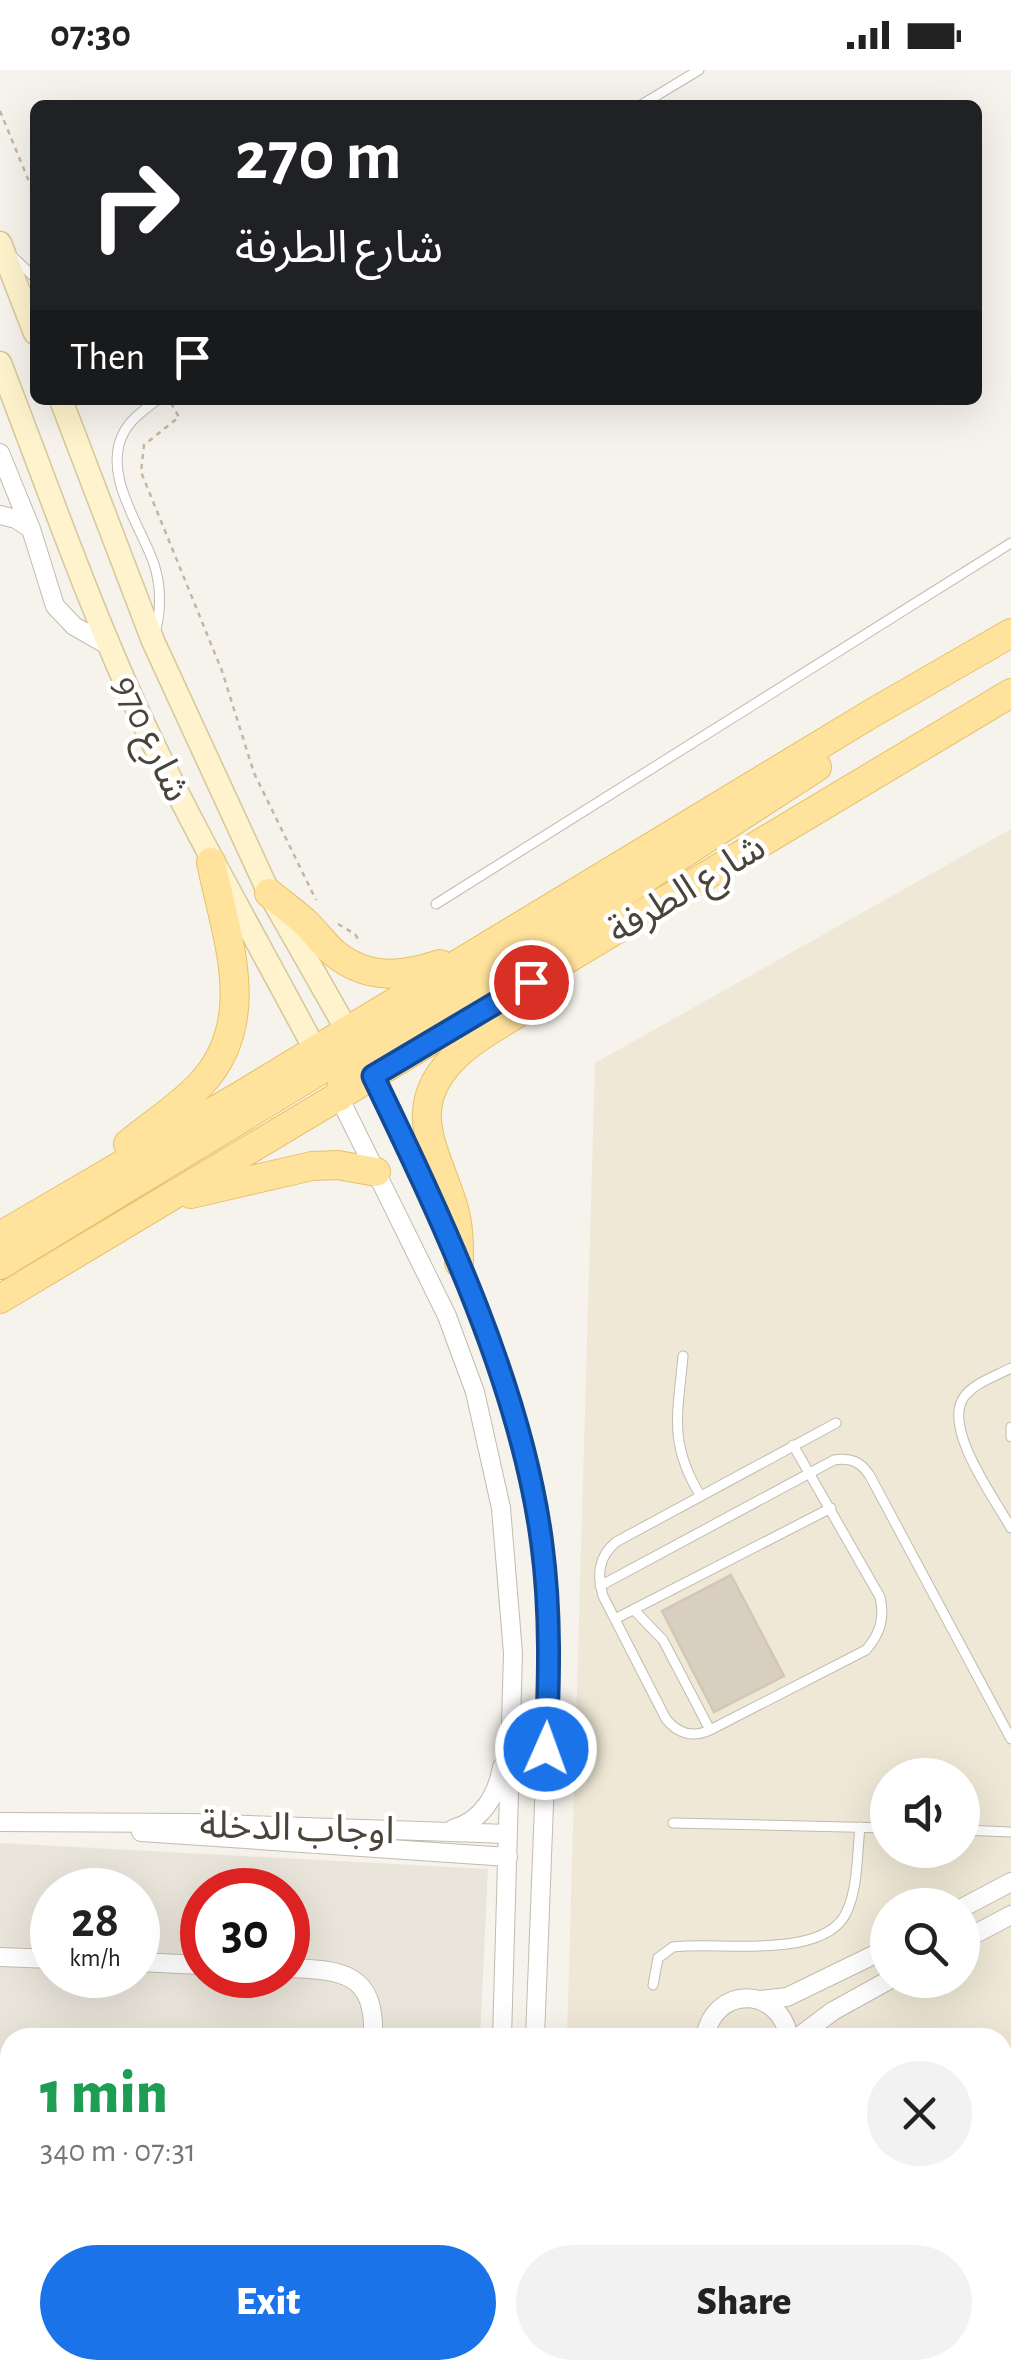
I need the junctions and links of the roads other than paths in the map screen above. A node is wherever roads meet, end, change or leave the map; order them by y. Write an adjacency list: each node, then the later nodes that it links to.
1 (699, 70): 2 (lane)
2 (649, 100)
3 (1, 247): 4 (lane); 5 (main road)
4 (30, 273)
5 (30, 320)
6 (0, 363): 16 (main road, شارع 970)
7 (63, 405): 15 (main road, شارع 970)
8 (152, 405): 15 (lane)
9 (3, 460): 10 (street); 12 (street)
10 (0, 495)
11 (0, 515): 12 (street)
12 (31, 530): 16 (street)
13 (1011, 543): 21 (lane)
14 (1011, 633): 18 (main road, شارع الطرفة)
15 (153, 641): 20 (main road, شارع 970)
16 (109, 646): 19 (main road, شارع 970)
17 (1011, 692): 23 (main road, شارع الطرفة)
18 (874, 712): 22 (main road, شارع الطرفة); 24 (main road)
19 (211, 862): 25 (main road, شارع 970); 28 (main road)
20 (269, 893): 22 (main road); 24 (main road, شارع 970)
21 (436, 904)
22 (461, 962): 24 (main road, شارع الطرفة)
23 (565, 962): 24 (main road, شارع الطرفة); 31 (main road)
24 (360, 1053): 25 (main road); 26 (main road); 31 (street)
25 (319, 1059): 26 (main road, شارع 970); 28 (main road); 32 (main road)
26 (339, 1097): 27 (street); 29 (main road)
27 (376, 1172): 29 (main road); 47 (street)
28 (72, 1192): 30 (main road)
29 (156, 1204): 33 (main road)
30 (0, 1236)
31 (459, 1262): 73 (street)
32 (0, 1265)
33 (0, 1299)
34 (683, 1356): 41 (lane)
35 (1011, 1368): 43 (lane)
36 (836, 1424): 39 (lane)
37 (1011, 1428): 38 (lane)
38 (1011, 1437)
39 (793, 1445): 40 (lane); 41 (lane)
40 (810, 1473): 42 (lane); 44 (lane); 49 (lane)
41 (700, 1495): 44 (lane)
42 (831, 1508): 45 (lane); 48 (lane)
43 (1011, 1528)
44 (600, 1586): 46 (lane)
45 (634, 1610): 46 (lane); 48 (lane)
46 (616, 1619): 48 (lane)
47 (513, 1653): 56 (street); 58 (street)
48 (710, 1730)
49 (1011, 1739)
50 (0, 1822): 52 (street, اوجاب الدخلة)
51 (673, 1823): 53 (lane)
52 (86, 1824): 56 (street, اوجاب الدخلة); 59 (street, اوجاب الدخلة)
53 (860, 1827): 54 (lane); 68 (lane)
54 (870, 1827)
55 (980, 1831): 57 (lane)
56 (444, 1832): 58 (street, اوجاب الدخلة)
57 (1011, 1832)
58 (508, 1834): 59 (street)
59 (508, 1857): 72 (street)
60 (1011, 1882): 61 (street)
61 (980, 1898)
62 (1011, 1915): 63 (street)
63 (980, 1931)
64 (0, 1957): 66 (street)
65 (870, 1957): 70 (street)
66 (30, 1958)
67 (310, 1969): 71 (street)
68 (652, 1985)
69 (870, 1991): 76 (street)
70 (760, 2000): 74 (street); 75 (street)
71 (373, 2028)
72 (502, 2028)
73 (535, 2028)
74 (707, 2028)
75 (785, 2028)
76 (807, 2028)

